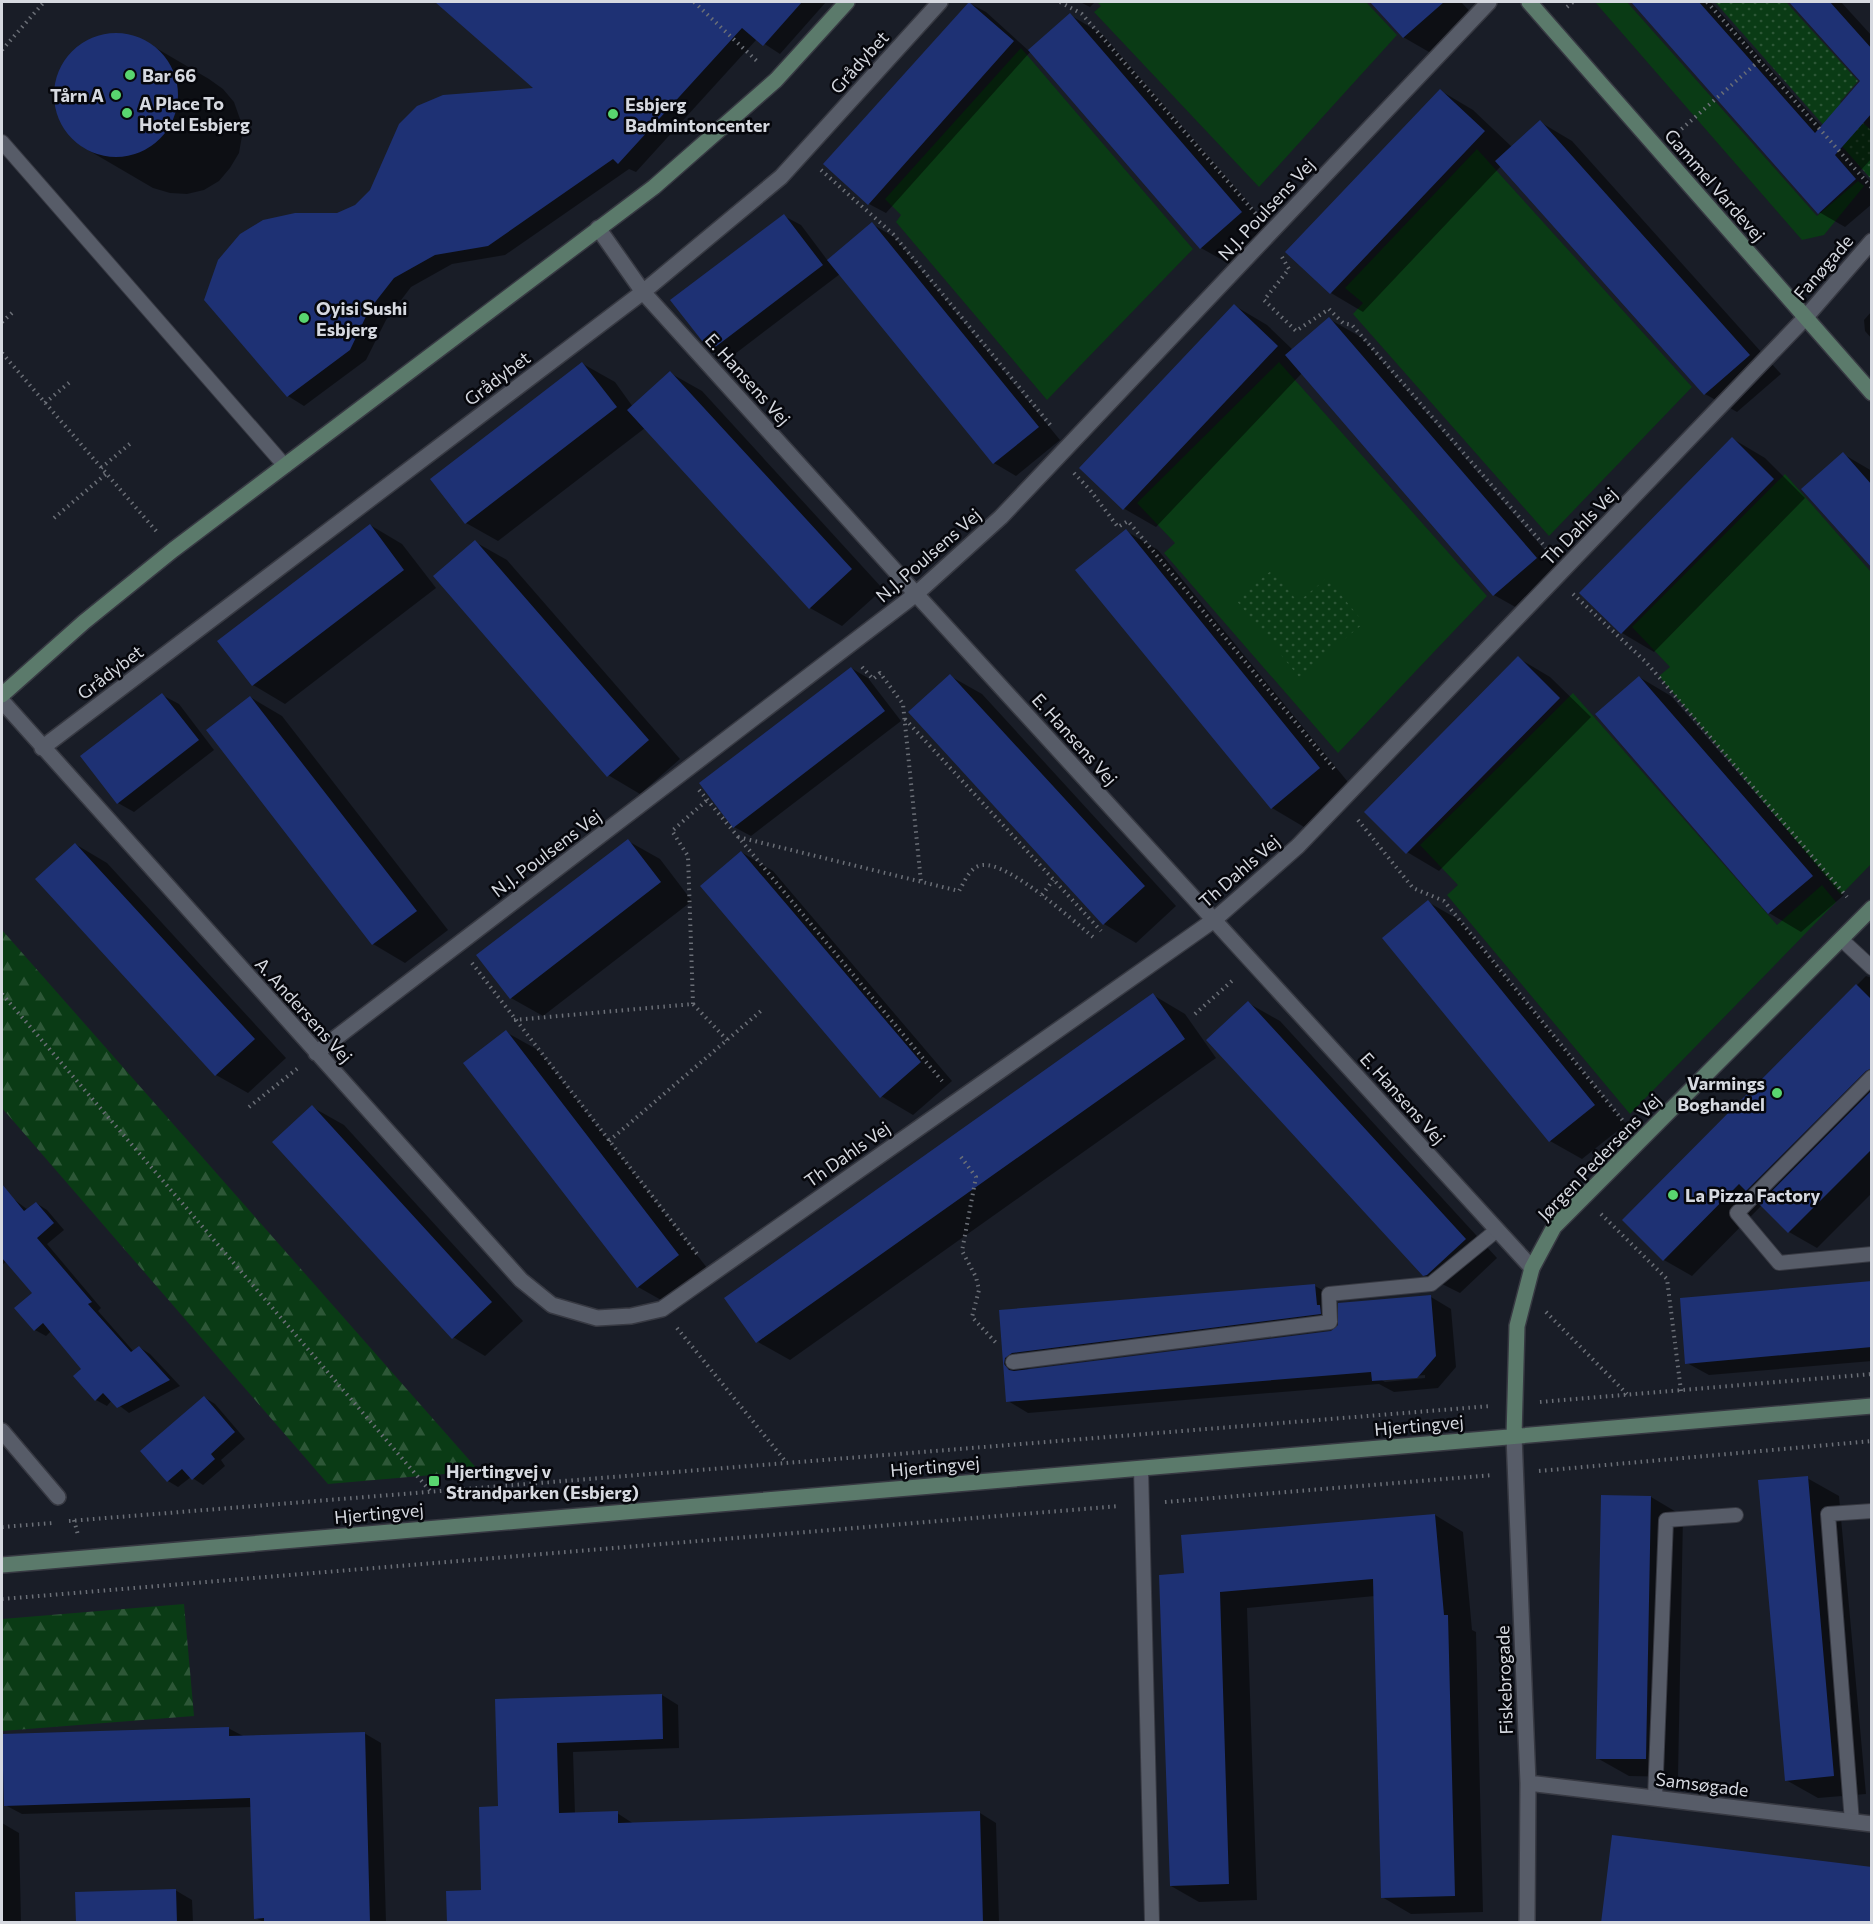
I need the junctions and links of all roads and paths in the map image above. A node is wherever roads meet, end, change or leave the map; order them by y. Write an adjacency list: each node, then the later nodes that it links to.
1 (44, 2): 9 (path)
2 (694, 2): 11 (path)
3 (847, 2): 11 (street)
4 (940, 2): 14 (street, Grådybet)
5 (1060, 2): 17 (path)
6 (1489, 2): 17 (street, N.J. Poulsens Vej)
7 (1529, 2): 13 (street, Gammel Vardevej)
8 (1707, 2): 10 (path)
9 (2, 50)
10 (1759, 61): 13 (path); 15 (path)
11 (776, 80): 16 (street)
12 (2, 142): 29 (lane)
13 (1658, 150): 21 (street, Gammel Vardevej)
14 (802, 153): 19 (street, Grådybet); 28 (path)
15 (1872, 188)
16 (598, 228): 19 (street, E. Hansens Vej); 29 (street)
17 (1268, 234): 28 (street, N.J. Poulsens Vej); 34 (path)
18 (1872, 241): 21 (street, Fanøgade)
19 (643, 292): 35 (street, E. Hansens Vej); 40 (street, Grådybet)
20 (13, 312): 22 (path)
21 (1805, 318): 25 (street, Gammel Vardevej); 34 (street, Th Dahls Vej)
22 (2, 321)
23 (2, 353): 26 (path)
24 (71, 381): 26 (path)
25 (1872, 393)
26 (45, 403): 30 (path)
27 (132, 442): 30 (path)
28 (1063, 451): 35 (street, N.J. Poulsens Vej); 42 (path)
29 (285, 466): 33 (street)
30 (101, 468): 31 (path)
31 (106, 473): 32 (path); 33 (path)
32 (54, 518)
33 (173, 550): 37 (street)
34 (1561, 573): 42 (street, Th Dahls Vej); 48 (path)
35 (916, 594): 36 (street, N.J. Poulsens Vej); 49 (street, E. Hansens Vej)
36 (846, 648): 39 (path); 41 (street, N.J. Poulsens Vej)
37 (2, 694)
38 (2, 700): 40 (street, A. Andersens Vej)
39 (905, 719): 45 (path); 46 (path)
40 (42, 748): 62 (street, A. Andersens Vej)
41 (684, 772): 43 (path); 53 (street, N.J. Poulsens Vej)
42 (1347, 795): 49 (street, Th Dahls Vej); 66 (path)
43 (707, 800): 44 (path); 57 (path)
44 (738, 837): 46 (path); 64 (path)
45 (1053, 880): 47 (path); 50 (path)
46 (921, 882): 47 (path)
47 (1042, 895): 51 (path)
48 (1867, 912): 52 (street, Jørgen Pedersens Vej)
49 (1214, 920): 54 (street, E. Hansens Vej); 64 (street, Th Dahls Vej)
50 (1101, 931)
51 (1093, 937)
52 (1841, 939): 55 (lane); 66 (street, Jørgen Pedersens Vej)
53 (458, 944): 60 (path); 62 (street, N.J. Poulsens Vej)
54 (1252, 962): 59 (path); 70 (street, E. Hansens Vej)
55 (1872, 968)
56 (2, 994): 90 (path)
57 (693, 1004): 60 (path); 61 (path)
58 (762, 1010): 61 (path)
59 (1195, 1014)
60 (513, 1020): 67 (path)
61 (727, 1040): 67 (path)
62 (316, 1053): 65 (path); 76 (street, A. Andersens Vej)
63 (1872, 1077): 71 (lane)
64 (958, 1100): 73 (street, Th Dahls Vej)
65 (249, 1107)
66 (1640, 1141): 69 (street, Jørgen Pedersens Vej)
67 (609, 1142): 73 (path)
68 (961, 1156): 77 (path)
69 (1585, 1197): 72 (street, Jørgen Pedersens Vej); 79 (path)
70 (1497, 1230): 72 (street, E. Hansens Vej); 77 (lane)
71 (1872, 1254)
72 (1532, 1268): 74 (street, Jørgen Pedersens Vej)
73 (712, 1273): 75 (street, Th Dahls Vej)
74 (1526, 1291): 80 (path); 81 (street, Jørgen Pedersens Vej)
75 (662, 1309): 76 (street, Th Dahls Vej); 87 (path)
76 (597, 1318)
77 (1013, 1362)
78 (1872, 1374): 79 (path)
79 (1681, 1390): 80 (path); 83 (path)
80 (1627, 1395): 81 (path)
81 (1515, 1404): 85 (street, Jørgen Pedersens Vej); 87 (path)
82 (1872, 1406): 83 (street, Hjertingvej)
83 (1679, 1422): 85 (street, Hjertingvej)
84 (2, 1431): 91 (street)
85 (1514, 1436): 88 (street, Hjertingvej); 89 (street, Fiskebrogade)
86 (1872, 1442): 89 (path)
87 (786, 1463): 90 (path)
88 (1141, 1468): 92 (lane); 96 (street, Hjertingvej)
89 (1515, 1473): 92 (path); 98 (street, Fiskebrogade)
90 (431, 1492): 95 (path)
91 (58, 1497)
92 (1142, 1504): 97 (path); 102 (lane)
93 (1872, 1511): 100 (lane)
94 (1736, 1515): 99 (lane)
95 (2, 1527)
96 (2, 1565)
97 (2, 1599)
98 (1528, 1783): 99 (street, Samsøgade); 103 (street, Fiskebrogade)
99 (1655, 1798): 100 (street, Samsøgade)
100 (1852, 1822): 101 (street, Samsøgade)
101 (1872, 1824)
102 (1152, 1923)
103 (1527, 1923)

